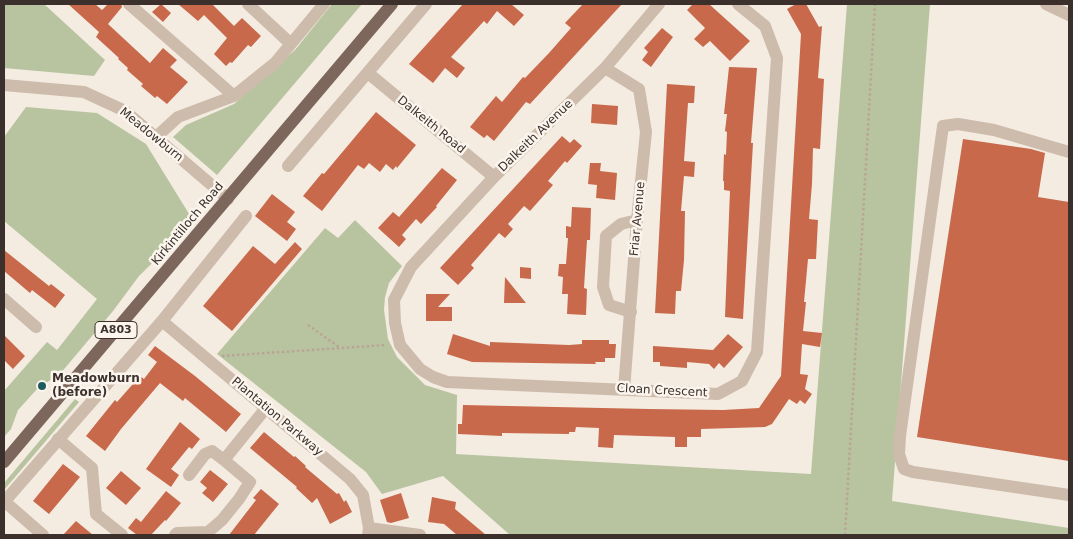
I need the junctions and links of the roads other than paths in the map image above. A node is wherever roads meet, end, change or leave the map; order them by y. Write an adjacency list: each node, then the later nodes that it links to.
1 (129, 4): 14 (street)
2 (248, 4): 10 (street)
3 (324, 4): 10 (street)
4 (392, 4): 19 (main road, Kirkintilloch Road / A803)
5 (426, 4): 12 (street)
6 (659, 4): 11 (street, Dalkeith Avenue)
7 (738, 4): 27 (street, Cloan Crescent)
8 (1046, 4): 9 (street)
9 (1069, 15)
10 (291, 44): 14 (street)
11 (605, 68): 18 (street, Dalkeith Avenue); 21 (street, Friar Avenue)
12 (368, 73): 17 (street); 18 (street, Dalkeith Road)
13 (4, 85): 15 (street, Meadowburn)
14 (234, 96): 15 (street)
15 (155, 138): 19 (street, Meadowburn)
16 (1069, 152): 33 (street)
17 (288, 166)
18 (494, 177): 22 (street, Dalkeith Avenue)
19 (228, 199): 31 (main road, Kirkintilloch Road / A803)
20 (246, 216): 25 (street)
21 (637, 220): 24 (street, Friar Avenue); 24 (street)
22 (411, 267): 27 (street, Cloan Crescent)
23 (4, 299): 26 (street)
24 (631, 312): 27 (street, Friar Avenue)
25 (162, 321): 28 (street, Plantation Parkway); 29 (street)
26 (36, 327)
27 (624, 390)
28 (266, 408): 30 (street); 35 (street, Plantation Parkway)
29 (58, 439): 34 (street); 37 (street)
30 (224, 460): 32 (street); 38 (street)
31 (4, 462)
32 (189, 475)
33 (1069, 495)
34 (4, 502): 36 (street)
35 (368, 532): 39 (street, Plantation Parkway)
36 (43, 535)
37 (122, 535)
38 (175, 535)
39 (420, 535)

